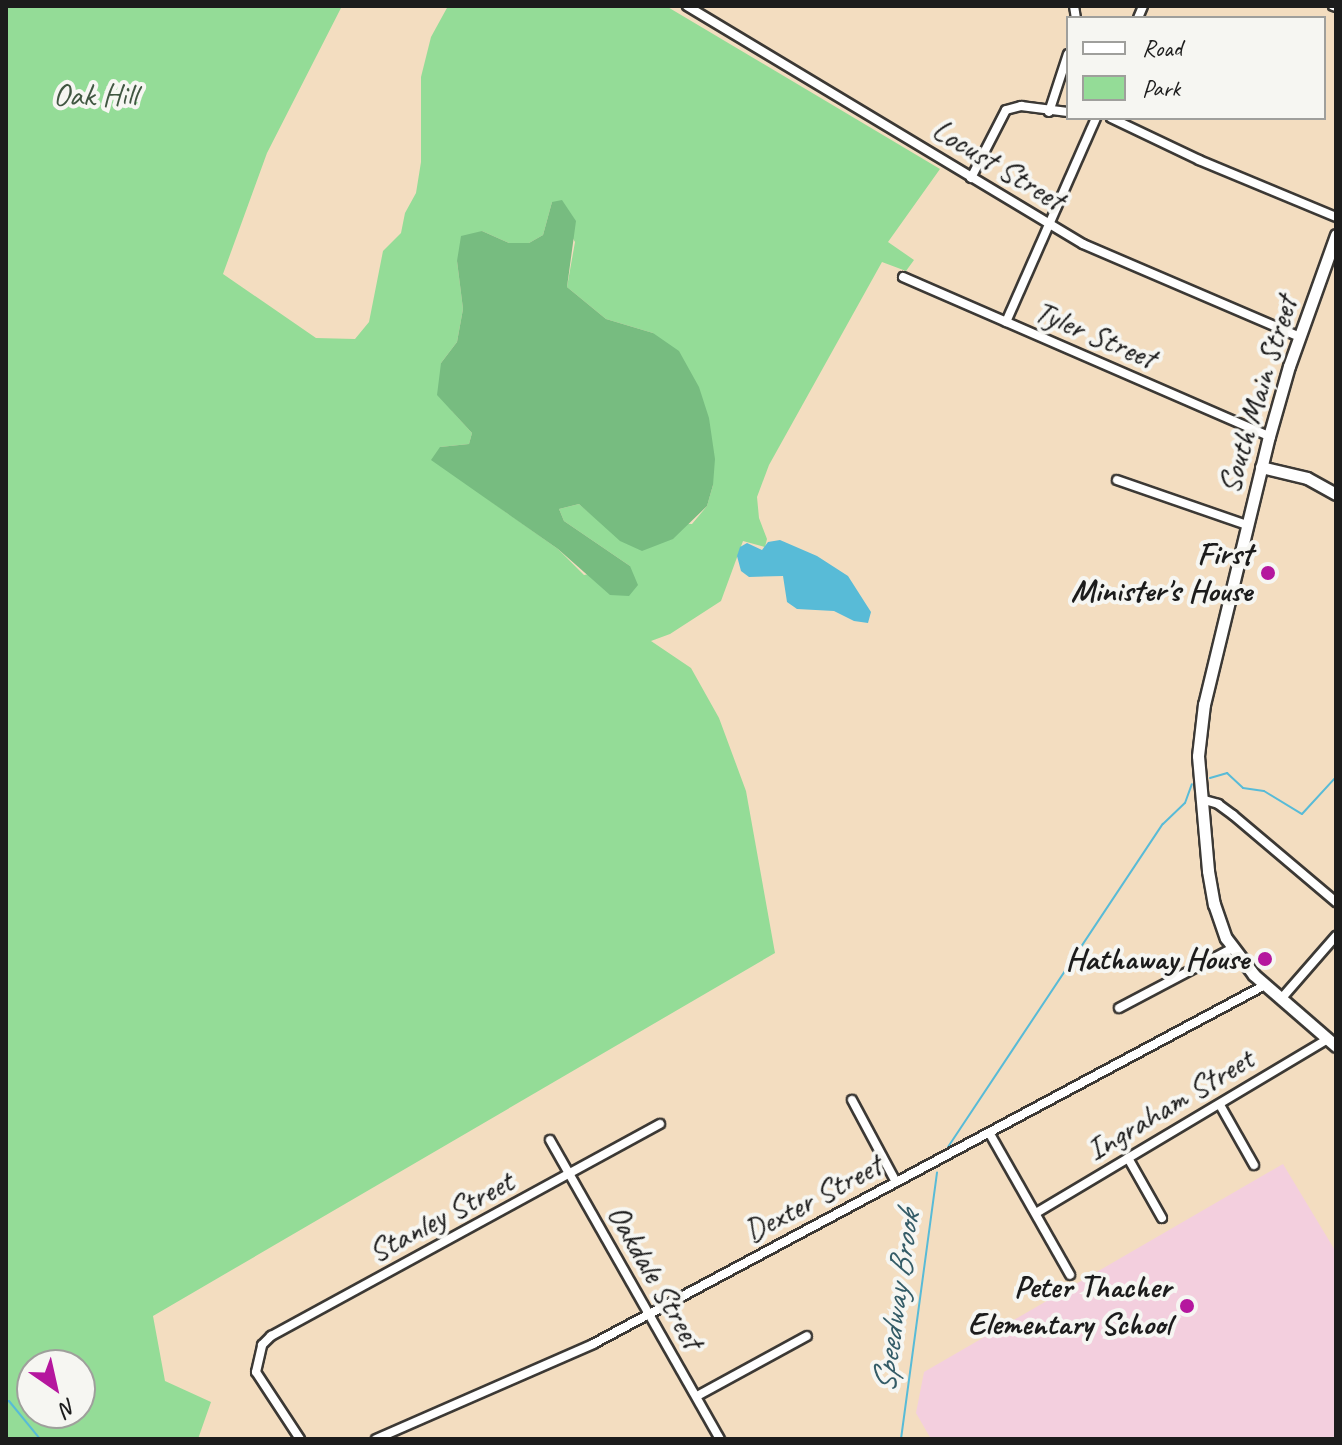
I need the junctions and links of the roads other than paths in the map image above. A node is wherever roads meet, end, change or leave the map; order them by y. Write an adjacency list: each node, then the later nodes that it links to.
1 (687, 6): 7 (street, Locust Street)
2 (1065, 74): 3 (street)
3 (1049, 112): 4 (street); 7 (street)
4 (1066, 112)
5 (1095, 120): 9 (street)
6 (1115, 120): 8 (street)
7 (971, 178): 9 (street, Locust Street)
8 (1336, 217)
9 (1049, 224): 12 (street); 13 (street, Locust Street)
10 (1336, 235): 13 (main road, South Main Street)
11 (903, 277): 12 (street, Tyler Street)
12 (1006, 322): 14 (street, Tyler Street)
13 (1300, 337): 14 (main road, South Main Street)
14 (1269, 436): 15 (main road, South Main Street)
15 (1261, 467): 17 (main road); 18 (main road, South Main Street)
16 (1117, 480): 18 (street)
17 (1336, 494)
18 (1247, 525): 19 (main road, South Main Street)
19 (1201, 799): 20 (street); 22 (main road, South Main Street)
20 (1336, 902)
21 (1336, 936): 24 (street)
22 (1233, 948): 23 (main road, South Main Street); 25 (street)
23 (1265, 985): 24 (main road, South Main Street); 30 (street, Dexter Street)
24 (1281, 999): 26 (main road, South Main Street)
25 (1119, 1008)
26 (1332, 1042): 28 (street, Ingraham Street)
27 (852, 1100): 35 (street)
28 (1220, 1105): 32 (street, Ingraham Street); 33 (street)
29 (660, 1124): 34 (street, Stanley Street)
30 (990, 1134): 35 (street, Dexter Street); 36 (street)
31 (550, 1140): 34 (street, Oakdale Street)
32 (1128, 1158): 36 (street, Ingraham Street); 37 (street)
33 (1254, 1165)
34 (567, 1175): 39 (street, Oakdale Street); 42 (street, Stanley Street)
35 (896, 1182): 39 (street, Dexter Street)
36 (1036, 1213): 38 (street)
37 (1162, 1218)
38 (1070, 1275)
39 (650, 1314): 41 (street, Oakdale Street); 43 (street, Dexter Street)
40 (807, 1336): 41 (street)
41 (697, 1396): 44 (street, Oakdale Street)
42 (300, 1439)
43 (376, 1439)
44 (720, 1439)

